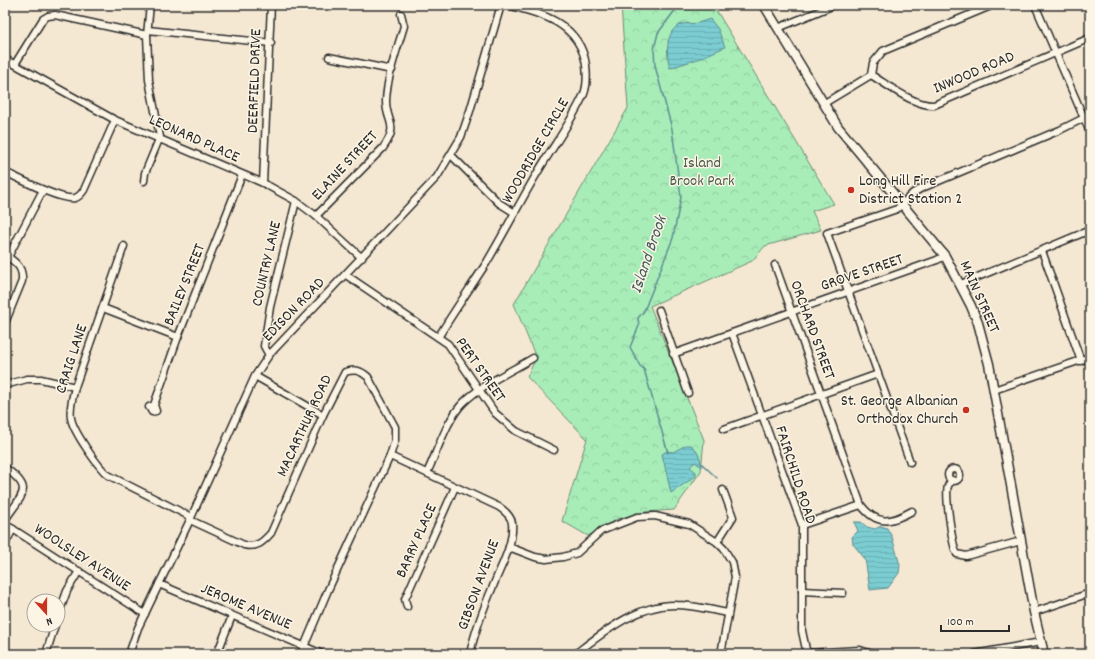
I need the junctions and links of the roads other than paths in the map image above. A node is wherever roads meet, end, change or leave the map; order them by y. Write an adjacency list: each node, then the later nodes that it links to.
1 (150, 5): 11 (street)
2 (271, 5): 13 (street, DEERFIELD DRIVE)
3 (501, 5): 26 (street, EDISON ROAD)
4 (507, 5): 34 (street, WOODRIDGE CIRCLE)
5 (764, 5): 10 (main road, MAIN STREET)
6 (834, 5): 10 (street)
7 (993, 5): 19 (street)
8 (1035, 5): 14 (street)
9 (401, 14): 18 (street, ELAINE STREET)
10 (778, 28): 20 (main road, MAIN STREET)
11 (148, 33): 13 (street); 17 (street); 25 (street)
12 (1090, 38): 14 (street, INWOOD ROAD)
13 (271, 43): 30 (street, DEERFIELD DRIVE)
14 (1055, 52): 19 (street, INWOOD ROAD); 22 (street)
15 (329, 57): 18 (street)
16 (5, 60): 17 (street, LEONARD PLACE)
17 (15, 64): 23 (street, LEONARD PLACE)
18 (392, 70): 35 (street, ELAINE STREET)
19 (871, 75): 20 (street)
20 (823, 104): 33 (main road, MAIN STREET)
21 (1090, 115): 22 (street)
22 (1083, 118): 24 (street); 33 (street)
23 (116, 120): 25 (street, LEONARD PLACE); 31 (street)
24 (1090, 132)
25 (160, 137): 28 (street, LEONARD PLACE); 29 (street)
26 (451, 155): 34 (street); 41 (street, EDISON ROAD)
27 (5, 172): 31 (street)
28 (242, 175): 30 (street, LEONARD PLACE); 52 (street, BAILEY STREET)
29 (144, 181)
30 (263, 183): 32 (street, LEONARD PLACE)
31 (43, 190): 40 (street)
32 (296, 202): 35 (street, LEONARD PLACE); 54 (street, COUNTRY LANE)
33 (903, 204): 39 (main road, MAIN STREET); 45 (street)
34 (514, 213): 51 (street, WOODRIDGE CIRCLE)
35 (316, 216): 41 (street, LEONARD PLACE)
36 (1090, 230): 38 (street)
37 (124, 246): 46 (street, CRAIG LANE)
38 (1042, 251): 44 (street); 57 (street)
39 (945, 256): 44 (main road, MAIN STREET); 45 (street, GROVE STREET)
40 (7, 257): 49 (street)
41 (362, 258): 43 (street, EDISON ROAD)
42 (775, 265): 48 (street, ORCHARD STREET)
43 (346, 275): 51 (street, PERT STREET); 54 (street, EDISON ROAD)
44 (961, 284): 63 (main road, MAIN STREET)
45 (849, 291): 48 (street, GROVE STREET); 58 (street)
46 (102, 308): 52 (street); 61 (street, CRAIG LANE)
47 (659, 310): 53 (street)
48 (791, 311): 50 (street, GROVE STREET); 65 (street, ORCHARD STREET)
49 (5, 323)
50 (732, 333): 53 (street, GROVE STREET); 68 (street, FAIRCHILD ROAD)
51 (439, 336): 62 (street, PERT STREET)
52 (178, 337): 66 (street, BAILEY STREET)
53 (673, 354): 64 (street)
54 (269, 355): 59 (street, EDISON ROAD)
55 (533, 358): 62 (street)
56 (1090, 358): 57 (street)
57 (1082, 361): 63 (street)
58 (878, 374): 65 (street); 72 (street)
59 (255, 376): 67 (street); 80 (street, EDISON ROAD)
60 (5, 385): 61 (street)
61 (75, 387): 80 (street, CRAIG LANE)
62 (478, 390): 70 (street, PERT STREET); 74 (street)
63 (994, 390): 85 (main road, MAIN STREET)
64 (688, 393)
65 (822, 394): 68 (street); 78 (street, ORCHARD STREET)
66 (154, 405)
67 (323, 415): 71 (street, MACARTHUR ROAD); 80 (street, MACARTHUR ROAD)
68 (762, 415): 69 (street); 83 (street, FAIRCHILD ROAD)
69 (724, 429)
70 (554, 450)
71 (390, 456): 74 (street, GIBSON AVENUE); 102 (street, MACARTHUR ROAD)
72 (910, 462)
73 (5, 468): 81 (street)
74 (427, 473): 76 (street, GIBSON AVENUE)
75 (952, 480): 85 (street)
76 (455, 487): 88 (street, GIBSON AVENUE); 95 (street, BARRY PLACE)
77 (722, 490): 86 (street)
78 (861, 505): 79 (street); 83 (street)
79 (912, 511)
80 (191, 518): 90 (street, EDISON ROAD)
81 (5, 520)
82 (5, 524): 84 (street, WOOLSLEY AVENUE)
83 (802, 525): 91 (street, FAIRCHILD ROAD)
84 (13, 529): 87 (street); 89 (street, WOOLSLEY AVENUE)
85 (1021, 541): 96 (main road, MAIN STREET)
86 (717, 542): 88 (street); 97 (street)
87 (5, 544)
88 (508, 547): 108 (street, GIBSON AVENUE)
89 (79, 571): 94 (street); 98 (street, WOOLSLEY AVENUE)
90 (159, 584): 98 (street, EDISON ROAD); 99 (street, JEROME AVENUE)
91 (802, 591): 92 (street); 111 (street, FAIRCHILD ROAD)
92 (843, 593)
93 (1090, 593): 96 (street)
94 (66, 594)
95 (407, 607)
96 (1034, 612): 101 (main road, MAIN STREET)
97 (728, 613): 109 (street); 110 (street)
98 (145, 614): 104 (street, EDISON ROAD)
99 (232, 616): 102 (street, JEROME AVENUE); 105 (street)
100 (53, 633): 103 (street)
101 (1041, 642): 113 (street); 114 (main road, MAIN STREET)
102 (304, 646): 106 (street, MACARTHUR ROAD); 107 (street, JEROME AVENUE)
103 (46, 654)
104 (129, 654)
105 (217, 654)
106 (301, 654)
107 (322, 654)
108 (470, 654)
109 (575, 654)
110 (721, 654)
111 (807, 654): 112 (street)
112 (872, 654)
113 (974, 654)
114 (1044, 654)

